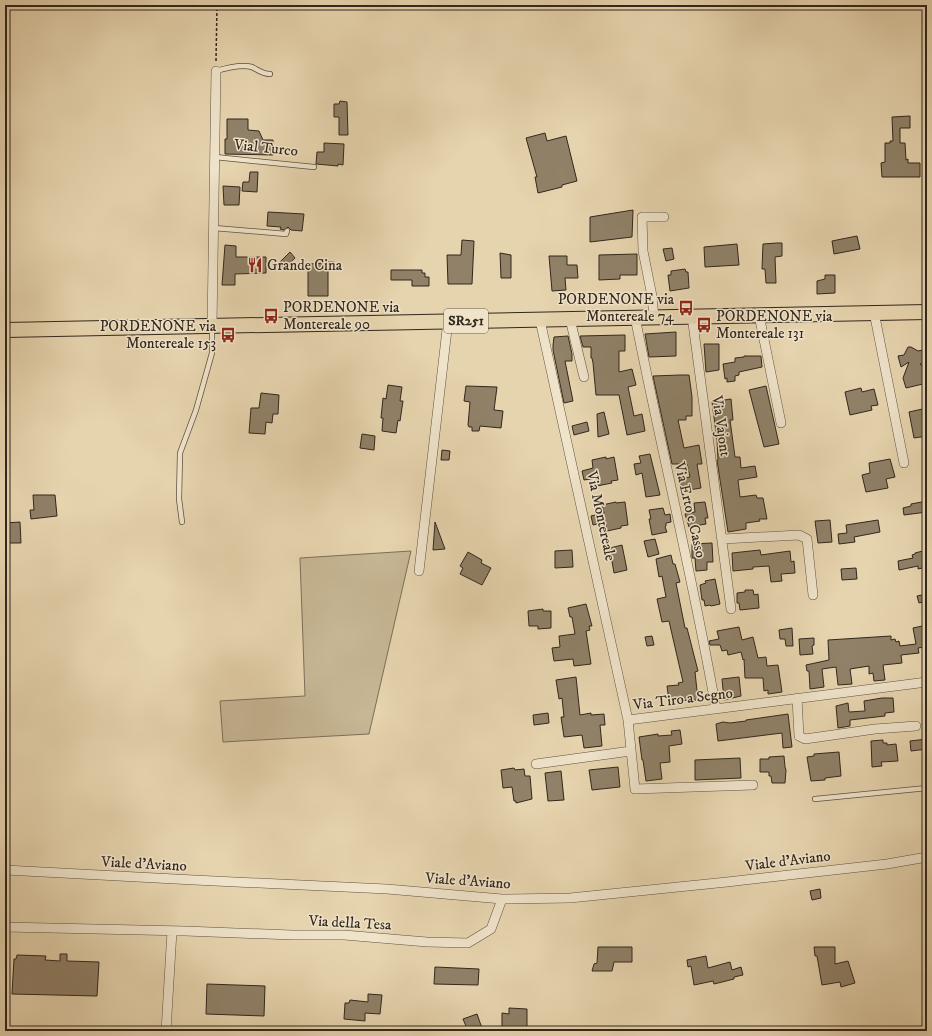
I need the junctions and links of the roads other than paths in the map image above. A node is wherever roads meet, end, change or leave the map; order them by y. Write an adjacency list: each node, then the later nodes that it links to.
1 (216, 71): 2 (lane); 3 (street, Vial Turco)
2 (270, 74)
3 (215, 157): 4 (lane, Vial Turco); 6 (street, Vial Turco)
4 (314, 167)
5 (664, 217): 13 (street)
6 (214, 228): 7 (lane); 17 (street, Vial Turco)
7 (287, 231)
8 (874, 312): 9 (main road, SR251); 10 (main road, SR251); 21 (street)
9 (927, 312)
10 (759, 315): 11 (main road, SR251); 20 (street)
11 (692, 316): 13 (main road, SR251); 23 (street, Via Vajont)
12 (635, 317): 13 (main road, SR251); 14 (main road, SR251); 29 (street, Via Erto e Casso)
13 (654, 317)
14 (570, 319): 15 (main road, SR251); 19 (street)
15 (540, 320): 16 (main road, SR251); 30 (street, Via Montereale)
16 (448, 321): 17 (main road, SR251); 24 (street)
17 (212, 326): 18 (main road, SR251); 22 (lane)
18 (5, 330)
19 (584, 377)
20 (781, 423)
21 (904, 463)
22 (182, 522)
23 (723, 539): 25 (street); 26 (street, Via Vajont)
24 (419, 571)
25 (812, 595)
26 (731, 609)
27 (927, 682): 28 (street, Via Tiro a Segno)
28 (797, 698): 29 (street, Via Tiro a Segno); 31 (street)
29 (716, 710): 30 (street, Via Tiro a Segno)
30 (628, 720): 32 (street, Via Tiro a Segno)
31 (916, 726)
32 (631, 751): 33 (street); 34 (street, Via Tiro a Segno)
33 (536, 764)
34 (753, 785)
35 (927, 788): 36 (lane)
36 (815, 799)
37 (927, 857): 39 (street, Viale d'Aviano)
38 (5, 870): 39 (street, Viale d'Aviano)
39 (502, 899): 41 (street, Via della Tesa)
40 (5, 928): 41 (street, Via della Tesa)
41 (172, 931): 42 (street)
42 (166, 1031)

